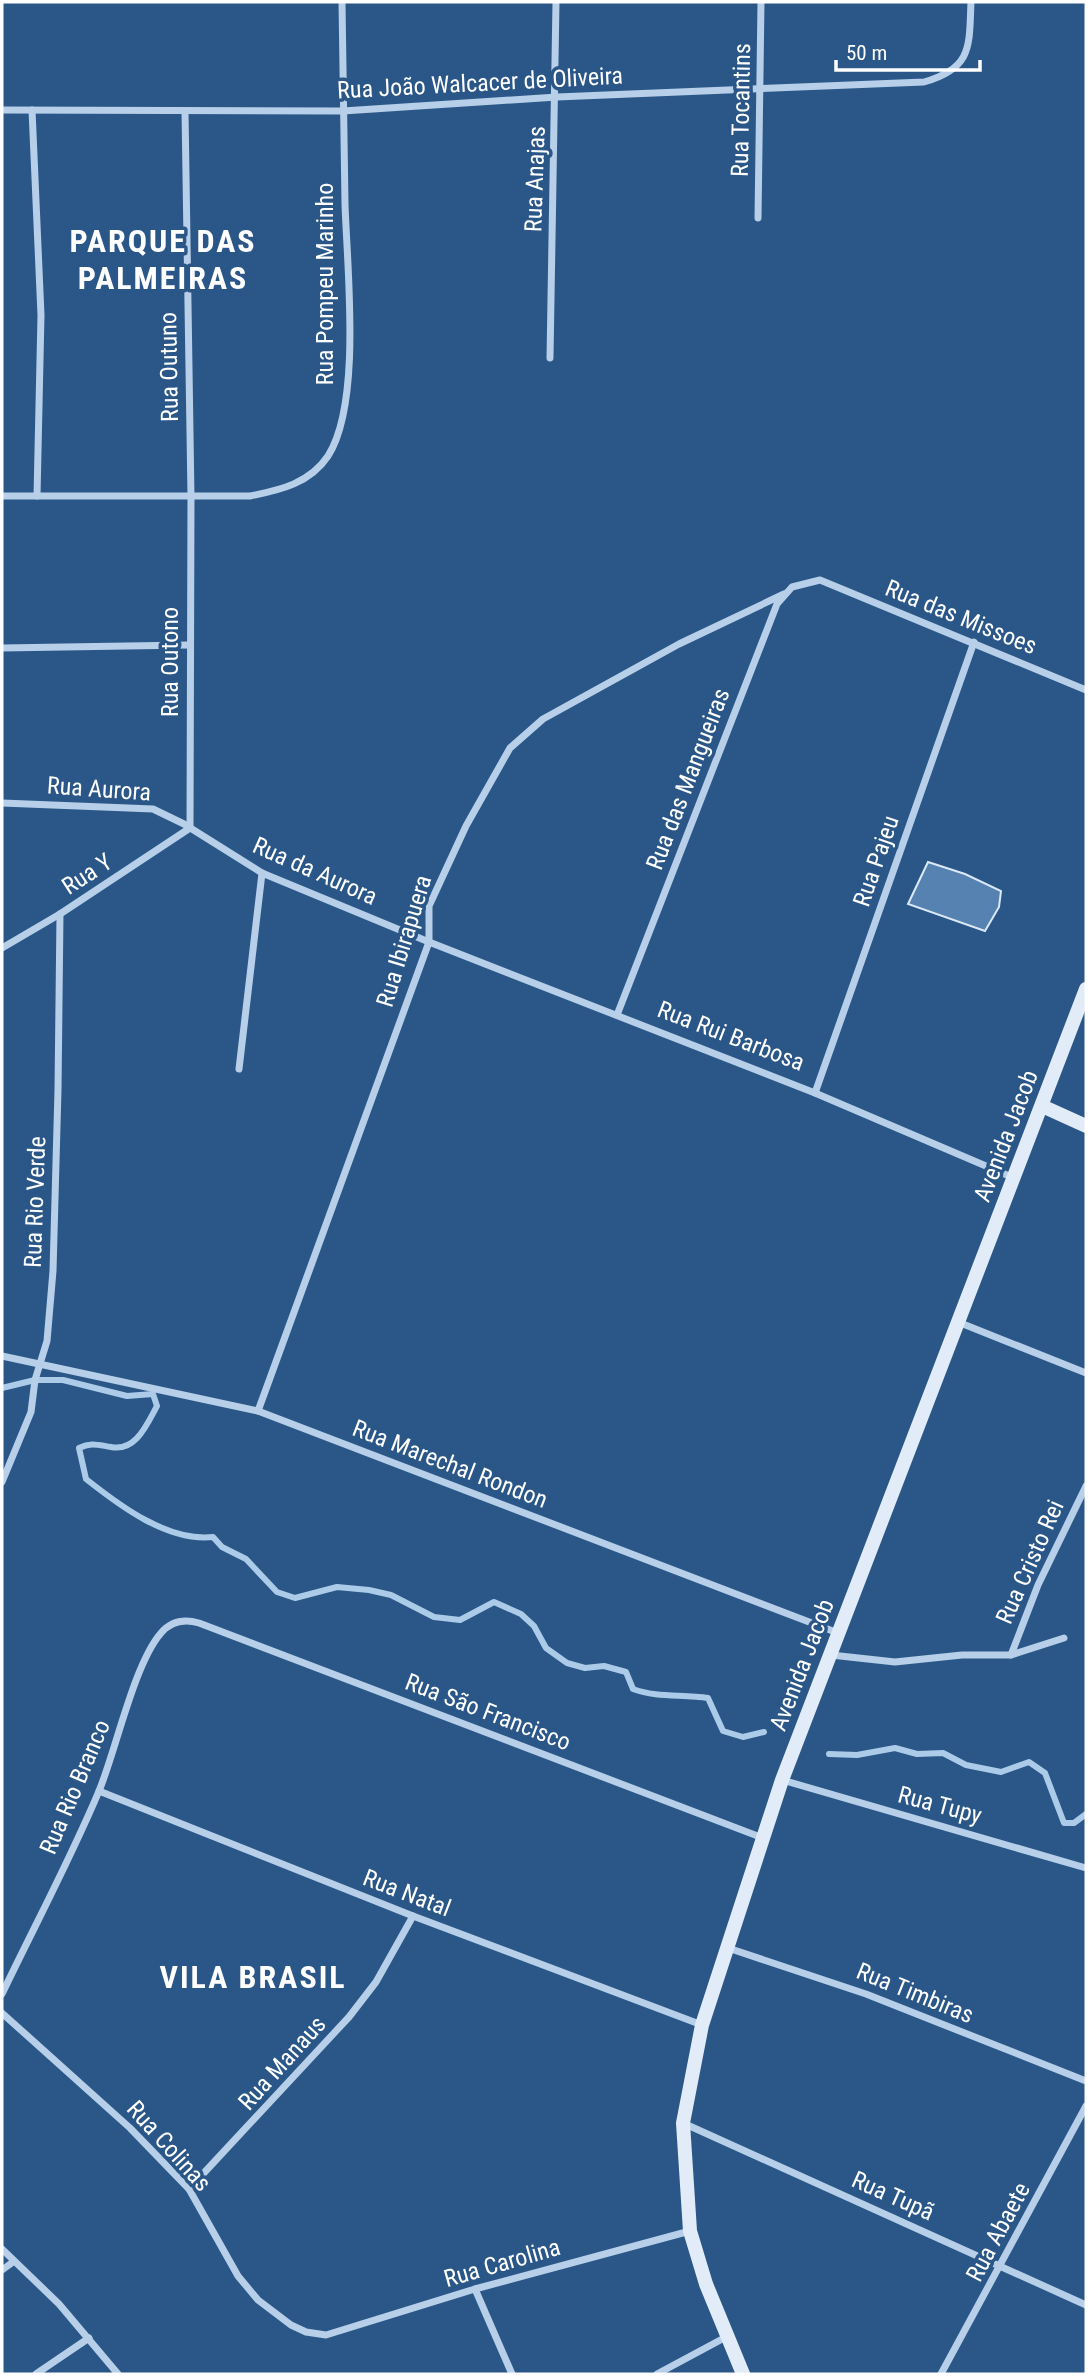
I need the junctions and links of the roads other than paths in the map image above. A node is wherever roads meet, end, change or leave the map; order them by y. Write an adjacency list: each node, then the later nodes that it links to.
1 (342, 2): 10 (street, Rua Pompeu Marinho)
2 (556, 2): 6 (street, Rua Anajas)
3 (761, 2): 5 (street, Rua Tocantins)
4 (971, 2): 5 (street, Rua João Walcacer de Oliveira)
5 (762, 89): 6 (street, Rua João Walcacer de Oliveira); 11 (street, Rua Tocantins)
6 (557, 97): 10 (street, Rua João Walcacer de Oliveira); 12 (street, Rua Anajas)
7 (2, 110): 8 (street, Rua João Walcacer de Oliveira)
8 (32, 110): 9 (street, Rua João Walcacer de Oliveira); 14 (street)
9 (185, 111): 10 (street, Rua João Walcacer de Oliveira); 15 (street, Rua Outuno)
10 (343, 111): 15 (street, Rua Pompeu Marinho)
11 (758, 218)
12 (550, 358)
13 (2, 496): 14 (street, Rua Pompeu Marinho)
14 (37, 496): 15 (street, Rua Pompeu Marinho)
15 (191, 497): 18 (street, Rua Outono)
16 (784, 594): 17 (street, Rua das Missoes); 25 (street, Rua Ibirapuera); 28 (street, Rua das Mangueiras)
17 (974, 642): 20 (street, Rua das Missoes); 30 (street, Rua Pajeu)
18 (189, 645): 19 (street); 22 (street, Rua Outono)
19 (2, 648)
20 (1086, 690)
21 (2, 803): 22 (street, Rua Aurora)
22 (190, 828): 23 (street, Rua da Aurora); 24 (street, Rua Y)
23 (262, 873): 25 (street, Rua da Aurora); 29 (street)
24 (60, 914): 26 (street, Rua Y); 36 (street, Rua Rio Verde)
25 (429, 942): 28 (street, Rua Rui Barbosa); 38 (street, Rua Ibirapuera)
26 (2, 948)
27 (1086, 989): 31 (main road, Avenida Jacob)
28 (617, 1015): 30 (street, Rua Rui Barbosa)
29 (239, 1069)
30 (815, 1093): 33 (street, Rua Rui Barbosa)
31 (1042, 1106): 32 (main road); 33 (main road, Avenida Jacob)
32 (1086, 1126)
33 (1014, 1178): 34 (main road, Avenida Jacob)
34 (957, 1321): 37 (street); 42 (main road, Avenida Jacob)
35 (2, 1356): 36 (street, Rua Marechal Rondon)
36 (38, 1366): 38 (street, Rua Marechal Rondon); 39 (street, Rua Rio Verde)
37 (1086, 1373)
38 (258, 1411): 42 (street, Rua Marechal Rondon)
39 (2, 1482)
40 (1086, 1486): 44 (street, Rua Cristo Rei)
41 (200, 1623): 47 (street, Rua Rio Branco); 48 (street, Rua São Francisco)
42 (838, 1633): 45 (main road, Avenida Jacob)
43 (1064, 1638): 44 (street)
44 (1011, 1654): 45 (street)
45 (831, 1655): 46 (main road, Avenida Jacob)
46 (782, 1780): 48 (main road, Avenida Jacob); 49 (street, Rua Tupy)
47 (99, 1791): 50 (street, Rua Natal); 52 (street, Rua Rio Branco)
48 (763, 1838): 51 (main road, Avenida Jacob)
49 (1086, 1868)
50 (413, 1916): 54 (street, Rua Natal); 58 (street, Rua Manaus)
51 (728, 1948): 54 (main road, Avenida Jacob); 55 (street, Rua Timbiras)
52 (2, 1994)
53 (2, 2013): 58 (street, Rua Colinas)
54 (702, 2025): 57 (main road, Avenida Jacob)
55 (1086, 2081)
56 (1086, 2106): 62 (street, Rua Abaete)
57 (683, 2123): 59 (main road, Avenida Jacob); 62 (street, Rua Tupã)
58 (189, 2189): 66 (street, Rua Colinas)
59 (690, 2231): 64 (street, Rua Carolina); 67 (main road, Avenida Jacob)
60 (2, 2249): 61 (street)
61 (13, 2262): 63 (street); 68 (street)
62 (1002, 2266): 65 (street, Rua Tupã); 74 (street, Rua Abaete)
63 (2, 2270)
64 (475, 2289): 66 (street, Rua Carolina); 71 (street)
65 (1086, 2305)
66 (326, 2335)
67 (726, 2337): 72 (street); 73 (main road, Avenida Jacob)
68 (89, 2338): 69 (street); 70 (street)
69 (36, 2374)
70 (118, 2374)
71 (512, 2374)
72 (657, 2374)
73 (743, 2374)
74 (941, 2374)

